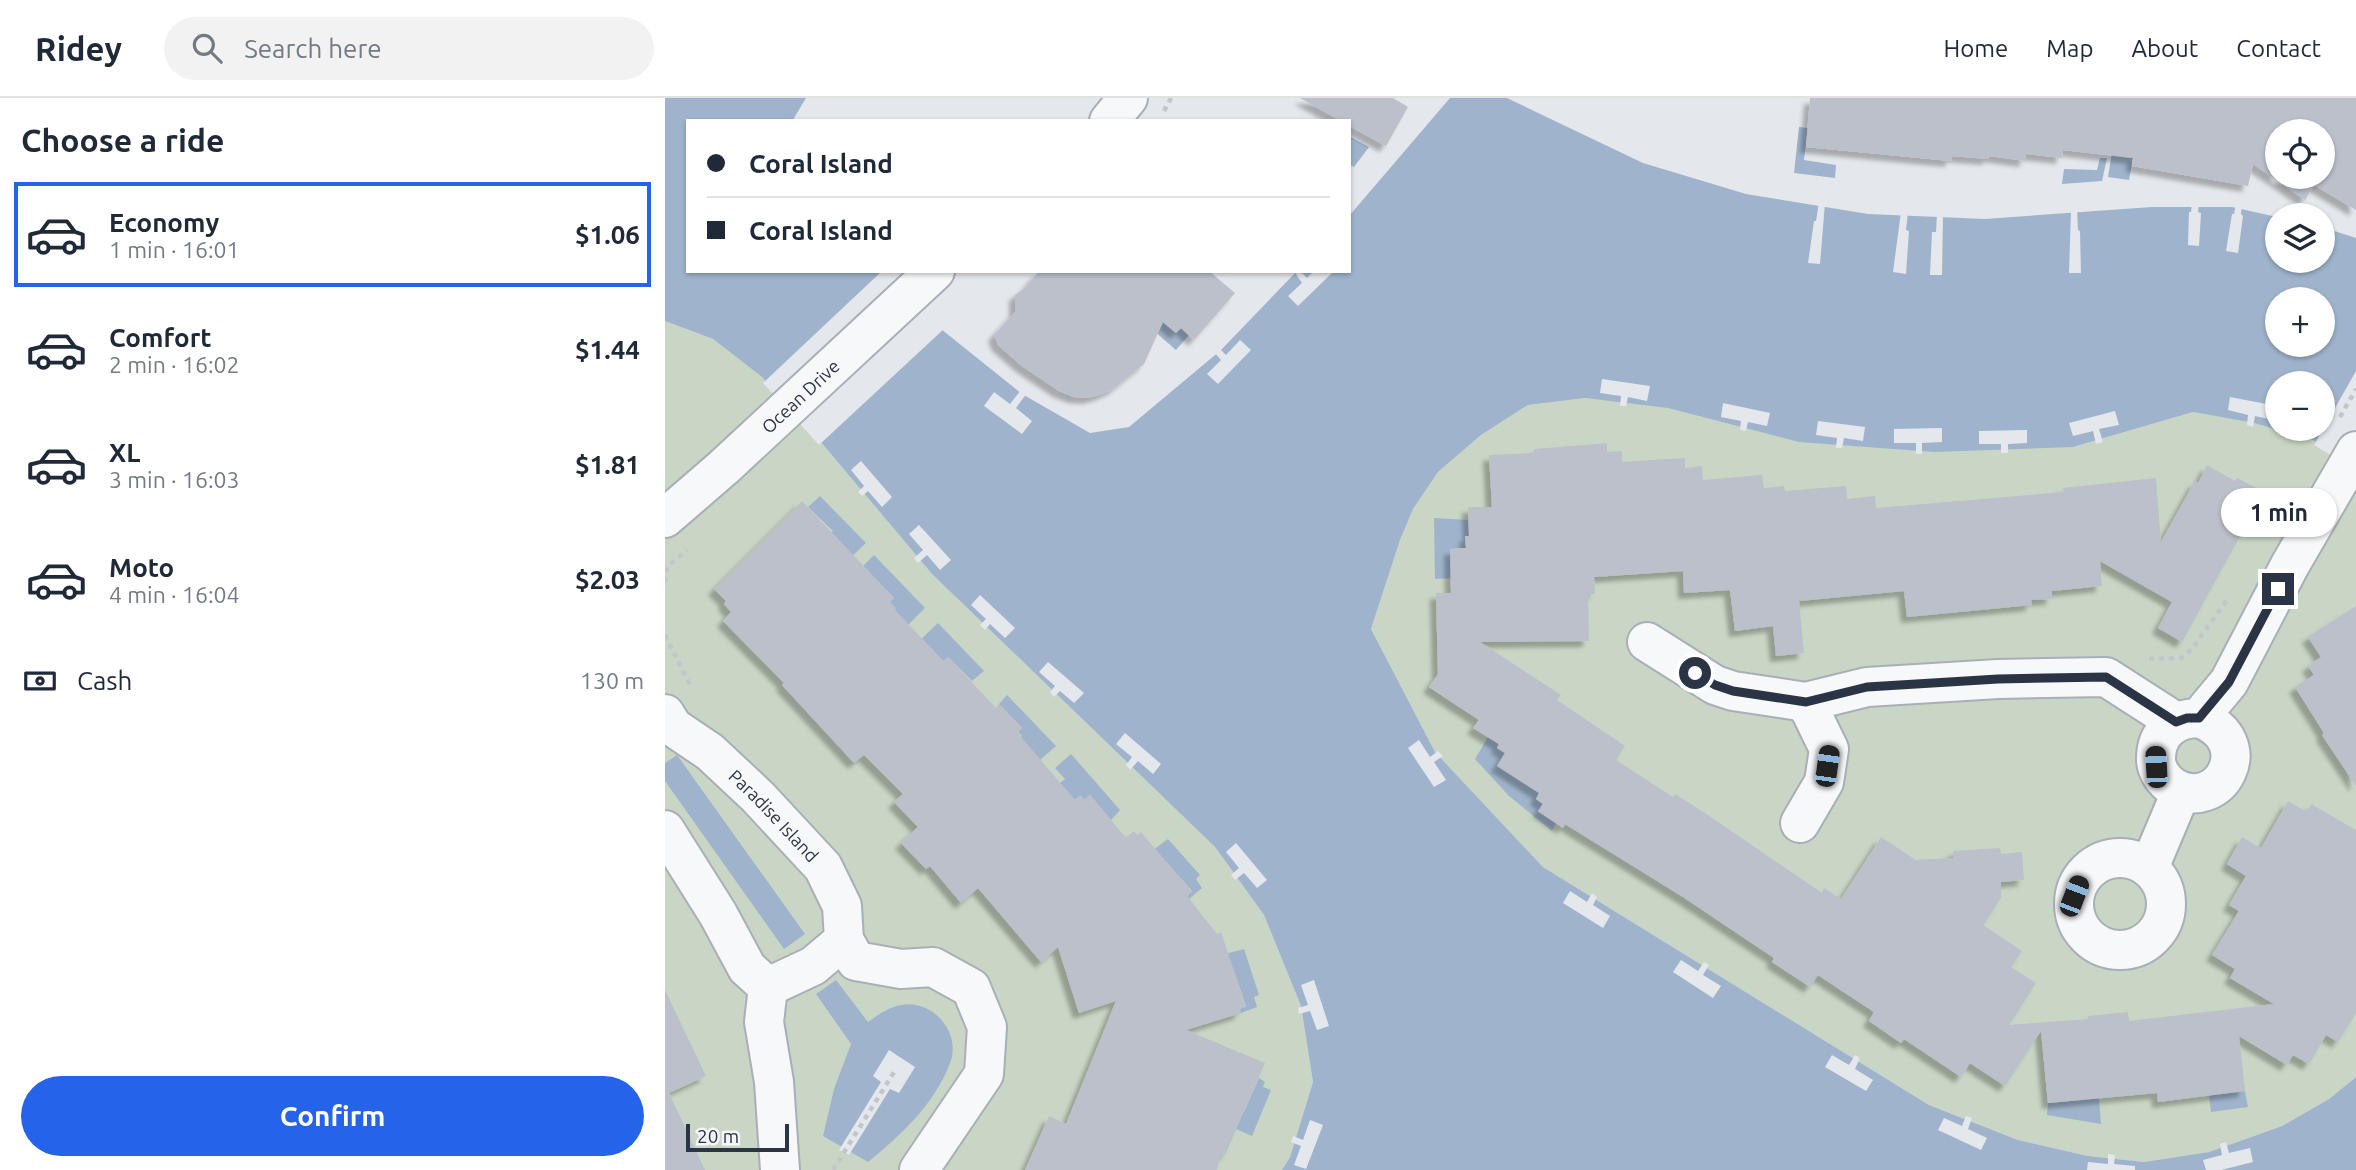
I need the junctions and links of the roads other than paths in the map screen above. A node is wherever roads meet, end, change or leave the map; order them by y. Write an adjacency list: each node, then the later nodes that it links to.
1 (1128, 98): 2 (street)
2 (1110, 119)
3 (933, 273): 5 (street, Ocean Drive)
4 (2356, 452): 9 (street)
5 (665, 518)
6 (1647, 642): 7 (street)
7 (1806, 702): 9 (street); 11 (street)
8 (665, 714): 14 (street, Paradise Island)
9 (2187, 720): 10 (street); 10 (street)
10 (2181, 792): 13 (street)
11 (1800, 823)
12 (665, 830): 15 (street)
13 (2149, 868)
14 (843, 940): 15 (street); 17 (street)
15 (768, 987): 16 (street)
16 (780, 1170)
17 (919, 1170)

